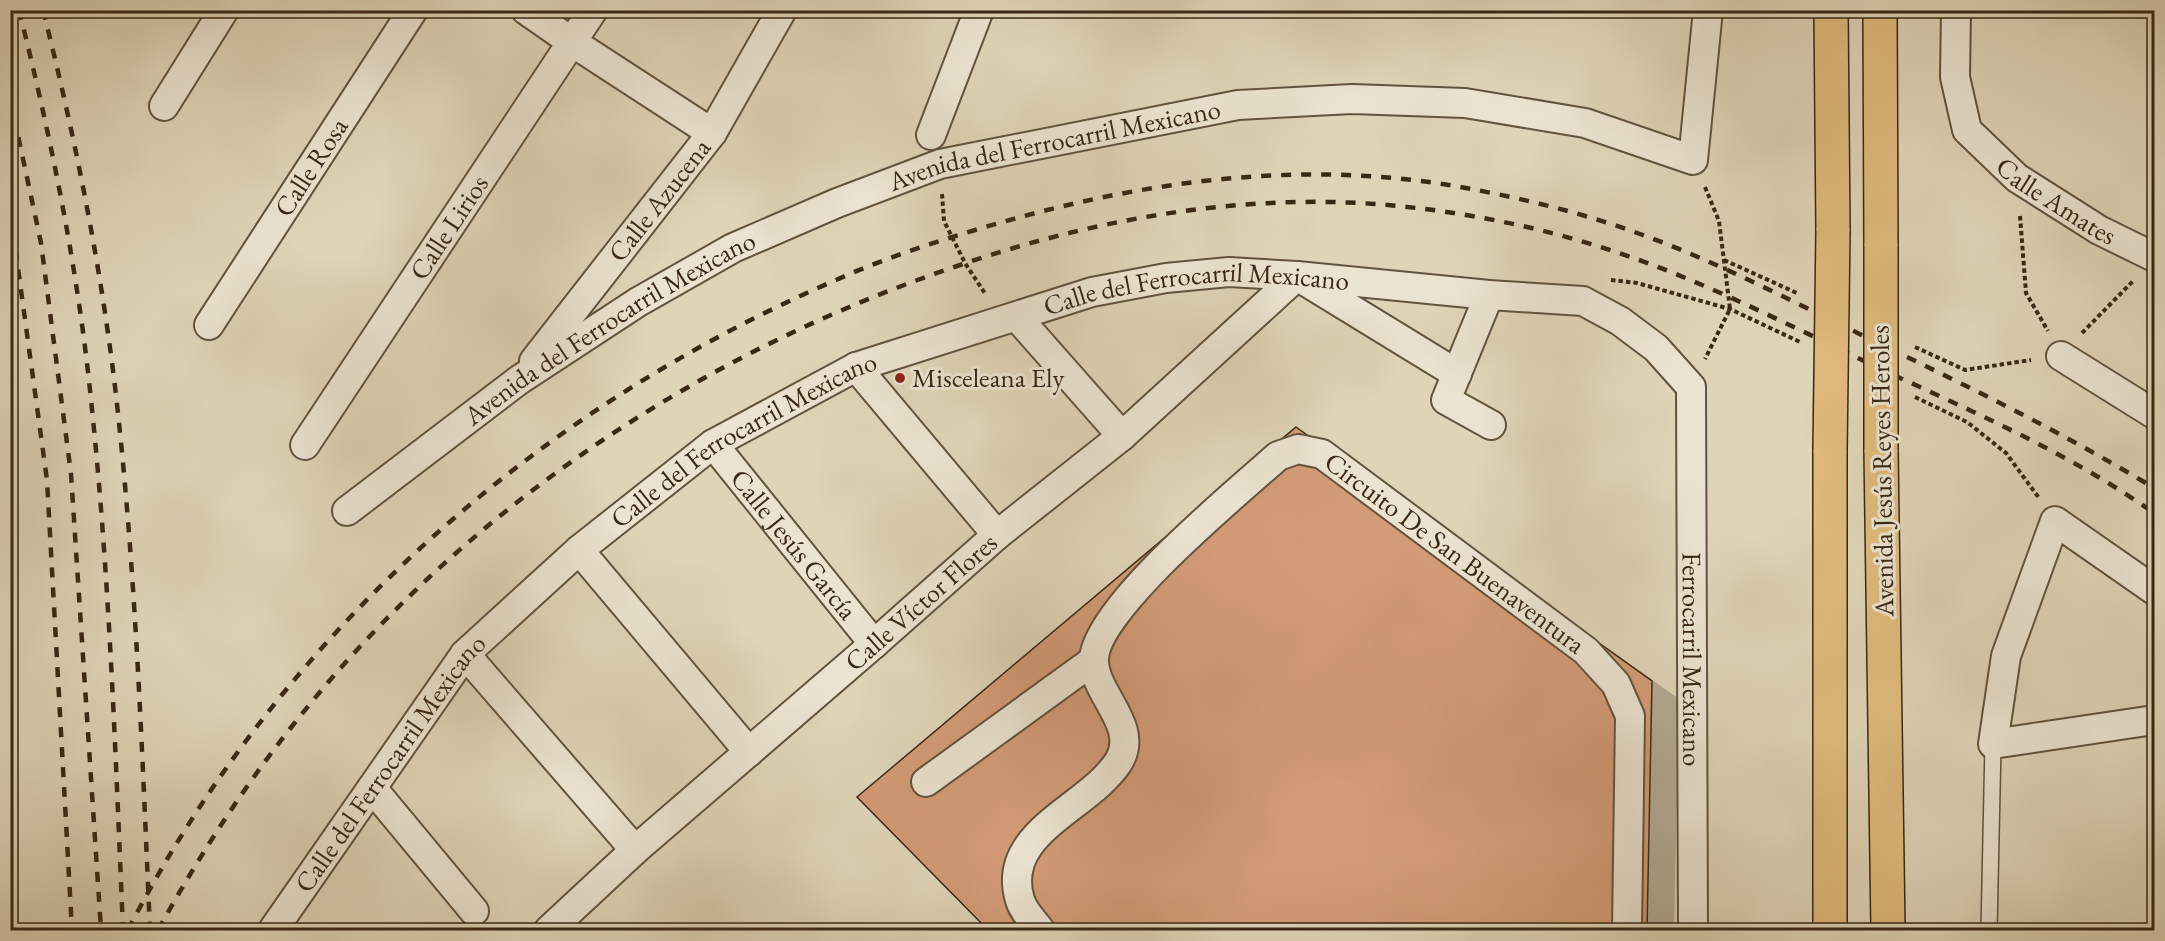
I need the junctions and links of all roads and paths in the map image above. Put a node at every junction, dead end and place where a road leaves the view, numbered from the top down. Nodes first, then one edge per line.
1 (224, 10) edge
2 (413, 10) edge
3 (526, 10) edge
4 (593, 10) edge
5 (782, 10) edge
6 (979, 10) edge
7 (1708, 10) edge
8 (1831, 10) edge
9 (1880, 10) edge
10 (1956, 10) edge
11 (572, 42) junction
12 (164, 106) dead end
13 (712, 133) junction
14 (931, 135) dead end
15 (1693, 160) junction
16 (940, 164) junction
17 (2017, 178) junction
18 (2147, 266) edge
19 (1297, 276) junction
20 (1603, 279) dead end
21 (1489, 295) junction
22 (1730, 309) junction
23 (1017, 317) junction
24 (209, 325) dead end
25 (1805, 345) dead end
26 (2061, 356) junction
27 (856, 367) junction
28 (1457, 374) junction
29 (519, 380) junction
30 (1691, 387) junction
31 (1913, 397) dead end
32 (2154, 414) edge
33 (1491, 425) dead end
34 (1122, 436) junction
35 (713, 444) junction
36 (305, 445) dead end
37 (347, 511) dead end
38 (2055, 521) junction
39 (997, 535) junction
40 (579, 550) junction
41 (2154, 590) edge
42 (874, 644) junction
43 (465, 654) junction
44 (1094, 660) junction
45 (2154, 720) edge
46 (1993, 744) junction
47 (749, 752) junction
48 (926, 782) dead end
49 (372, 788) junction
50 (635, 850) junction
51 (474, 911) dead end
52 (275, 930) edge
53 (549, 930) edge
54 (1040, 930) edge
55 (1627, 930) edge
56 (1693, 930) edge
57 (1830, 930) edge
58 (1888, 930) edge
59 (1989, 930) edge

1 - 12 street
2 - 24 street, Calle Rosa
3 - 11 street
4 - 11 street, Calle Lirios
5 - 13 street, Calle Azucena
6 - 14 street
7 - 15 street
8 - 57 highway, Avenida Jesús Reyes Heroles, bridge
9 - 58 highway, Avenida Jesús Reyes Heroles, bridge
10 - 17 street, Calle Amates
11 - 13 street
11 - 36 street, Calle Lirios
13 - 29 street, Calle Azucena
15 - 16 street, Avenida del Ferrocarril Mexicano
15 - 22 path
16 - 23 path
16 - 29 street, Avenida del Ferrocarril Mexicano
17 - 18 street, Calle Amates
17 - 26 path
18 - 26 path
19 - 21 street, Calle del Ferrocarril Mexicano
19 - 23 street, Calle del Ferrocarril Mexicano
19 - 28 street
19 - 34 street, Calle Víctor Flores
20 - 22 path
21 - 28 street
21 - 30 street, Calle del Ferrocarril Mexicano
22 - 25 path
22 - 30 path
23 - 27 street, Calle del Ferrocarril Mexicano
23 - 34 street
26 - 32 street
27 - 35 street, Calle del Ferrocarril Mexicano
27 - 39 street
28 - 33 street
29 - 37 street, Avenida del Ferrocarril Mexicano
30 - 56 street, Ferrocarril Mexicano
31 - 38 path
34 - 39 street, Calle Víctor Flores
35 - 40 street, Calle del Ferrocarril Mexicano
35 - 42 street, Calle Jesús García
38 - 41 street
38 - 46 street
39 - 42 street, Calle Víctor Flores
40 - 43 street, Calle del Ferrocarril Mexicano
40 - 47 street
42 - 47 street, Calle Víctor Flores
43 - 49 street, Calle del Ferrocarril Mexicano
43 - 50 street
44 - 48 street
44 - 54 street
44 - 55 street, Circuito De San Buenaventura
45 - 46 street
46 - 59 lane
47 - 50 street, Calle Víctor Flores
49 - 51 street
49 - 52 street, Calle del Ferrocarril Mexicano
50 - 53 street, Calle Víctor Flores

